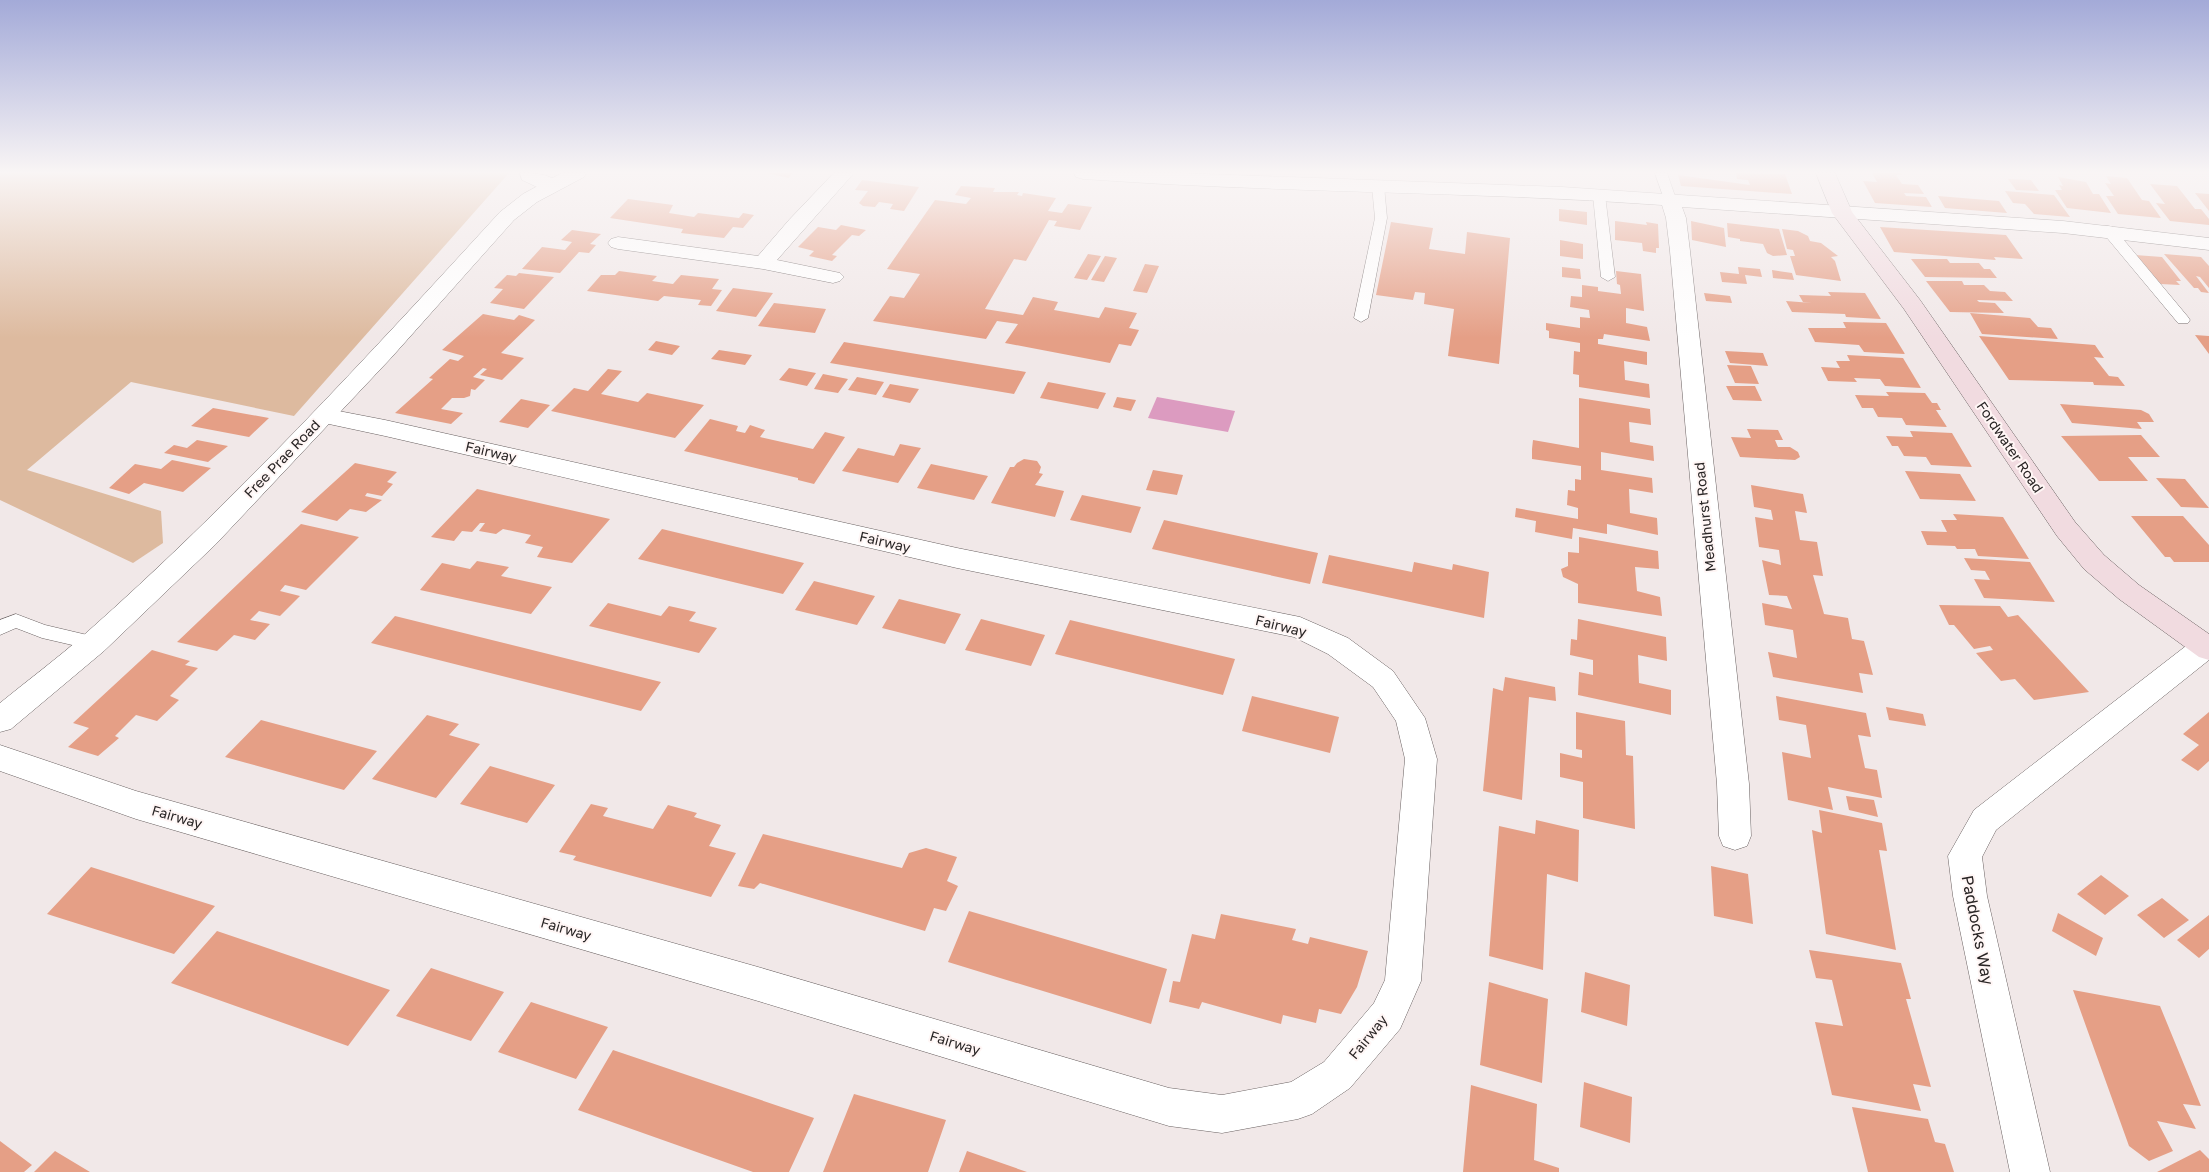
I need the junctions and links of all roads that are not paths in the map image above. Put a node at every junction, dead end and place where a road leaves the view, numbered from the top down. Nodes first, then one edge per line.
1 (496, 228) edge
2 (793, 228) edge
3 (1379, 228) edge
4 (1603, 228) edge
5 (1677, 228) edge
6 (1853, 228) edge
7 (2072, 228) edge
8 (2108, 230) junction
9 (618, 243) dead end
10 (2209, 244) edge
11 (763, 263) junction
12 (833, 277) dead end
13 (1608, 277) dead end
14 (1361, 318) dead end
15 (2183, 320) dead end
16 (323, 416) junction
17 (8, 625) edge
18 (94, 643) junction
19 (2207, 648) edge
20 (0, 720) edge
21 (0, 758) edge
22 (1735, 836) dead end
23 (2030, 1172) edge

1 - 16 street, Free Prae Road
2 - 11 street
3 - 14 lane
4 - 13 lane
5 - 22 street, Meadhurst Road
6 - 19 main road, Fordwater Road
7 - 8 street
8 - 10 street
8 - 15 lane
9 - 11 street
11 - 12 street
16 - 18 street, Free Prae Road
16 - 21 street, Fairway
17 - 18 lane
18 - 20 street, Free Prae Road
19 - 23 street, Paddocks Way

